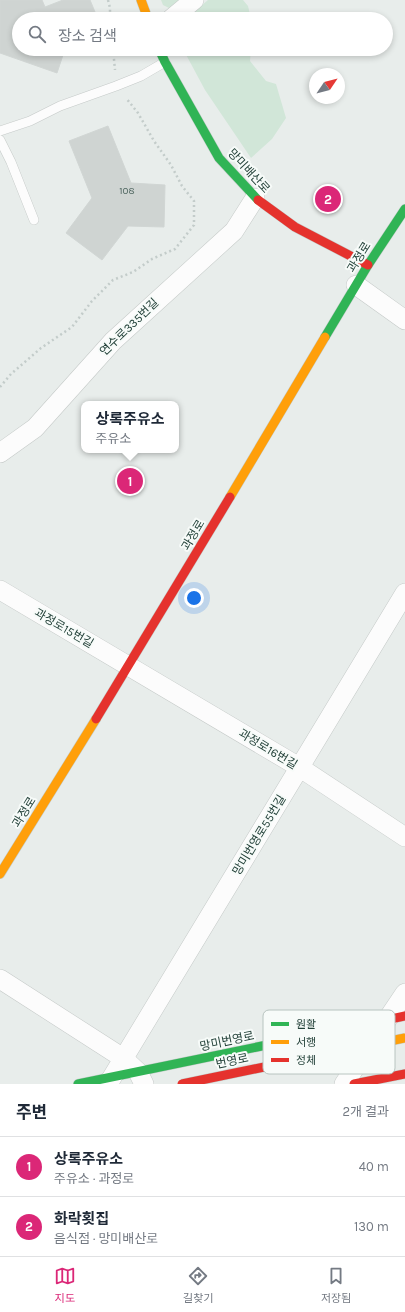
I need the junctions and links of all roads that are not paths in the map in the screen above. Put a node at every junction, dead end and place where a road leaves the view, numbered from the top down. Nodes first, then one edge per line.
1 (141, 0) edge
2 (194, 0) edge
3 (145, 12) edge
4 (179, 12) edge
5 (162, 56) edge
6 (165, 62) junction
7 (0, 131) edge
8 (0, 140) edge
9 (255, 198) junction
10 (405, 209) edge
11 (34, 220) dead end
12 (368, 265) junction
13 (356, 285) junction
14 (405, 320) edge
15 (0, 453) edge
16 (0, 590) edge
17 (405, 593) edge
18 (129, 665) junction
19 (299, 767) junction
20 (405, 836) edge
21 (0, 874) edge
22 (0, 979) edge
23 (405, 993) edge
24 (396, 1018) edge
25 (405, 1038) edge
26 (395, 1040) edge
27 (263, 1049) edge
28 (123, 1058) junction
29 (263, 1067) edge
30 (352, 1074) edge
31 (405, 1074) edge
32 (141, 1078) edge
33 (111, 1080) edge
34 (78, 1084) edge
35 (182, 1084) edge
36 (344, 1084) edge
37 (354, 1084) edge

1 - 3 main road
2 - 4 street
5 - 6 main road, 망미배산로
6 - 7 lane
6 - 9 main road, 망미배산로
8 - 11 lane
9 - 12 main road, 망미배산로
9 - 15 street, 연수로335번길
10 - 12 main road, 과정로
12 - 13 main road, 과정로
13 - 14 street
13 - 18 main road, 과정로
16 - 18 street, 과정로15번길
17 - 19 street, 망미번영로55번길
18 - 19 street, 과정로16번길
18 - 21 main road, 과정로
19 - 20 street, 과정로16번길
19 - 28 street, 망미번영로55번길
22 - 28 street
23 - 24 street
25 - 26 main road, 번영로, bridge
27 - 32 main road, 망미번영로
28 - 32 street
28 - 33 street, 망미번영로55번길
29 - 35 main road, 번영로, bridge
30 - 36 street
31 - 37 main road
32 - 33 main road, 망미번영로
33 - 34 main road, 망미번영로

